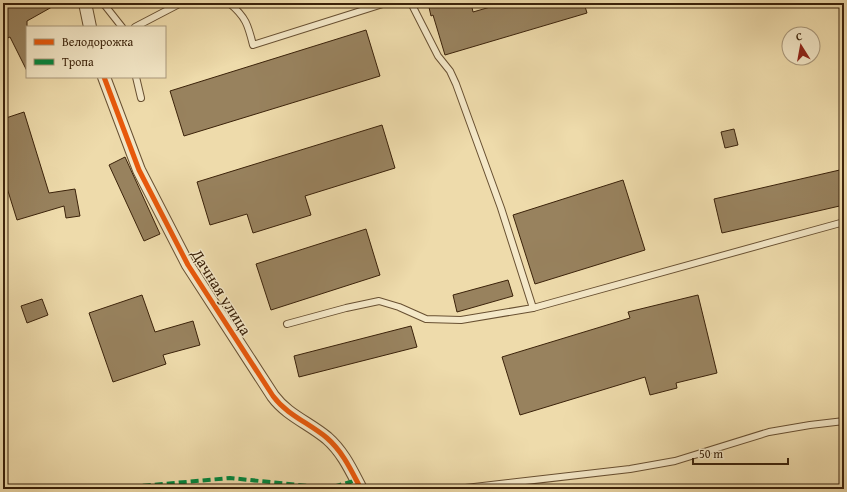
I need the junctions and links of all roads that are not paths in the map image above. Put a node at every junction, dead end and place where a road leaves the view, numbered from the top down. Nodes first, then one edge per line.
1 (86, 3) edge
2 (103, 3) edge
3 (181, 3) edge
4 (229, 3) edge
5 (386, 3) edge
6 (411, 3) edge
7 (90, 26) edge
8 (121, 26) edge
9 (137, 26) edge
10 (104, 78) edge
11 (136, 78) edge
12 (141, 98) dead end
13 (844, 222) edge
14 (533, 308) junction
15 (287, 324) dead end
16 (844, 422) edge
17 (361, 489) edge
18 (457, 489) edge

1 - 7 street
2 - 8 lane
3 - 9 lane
4 - 5 lane
6 - 14 lane
10 - 17 street, Дачная улица
11 - 12 lane
13 - 14 lane
14 - 15 lane
16 - 18 lane

